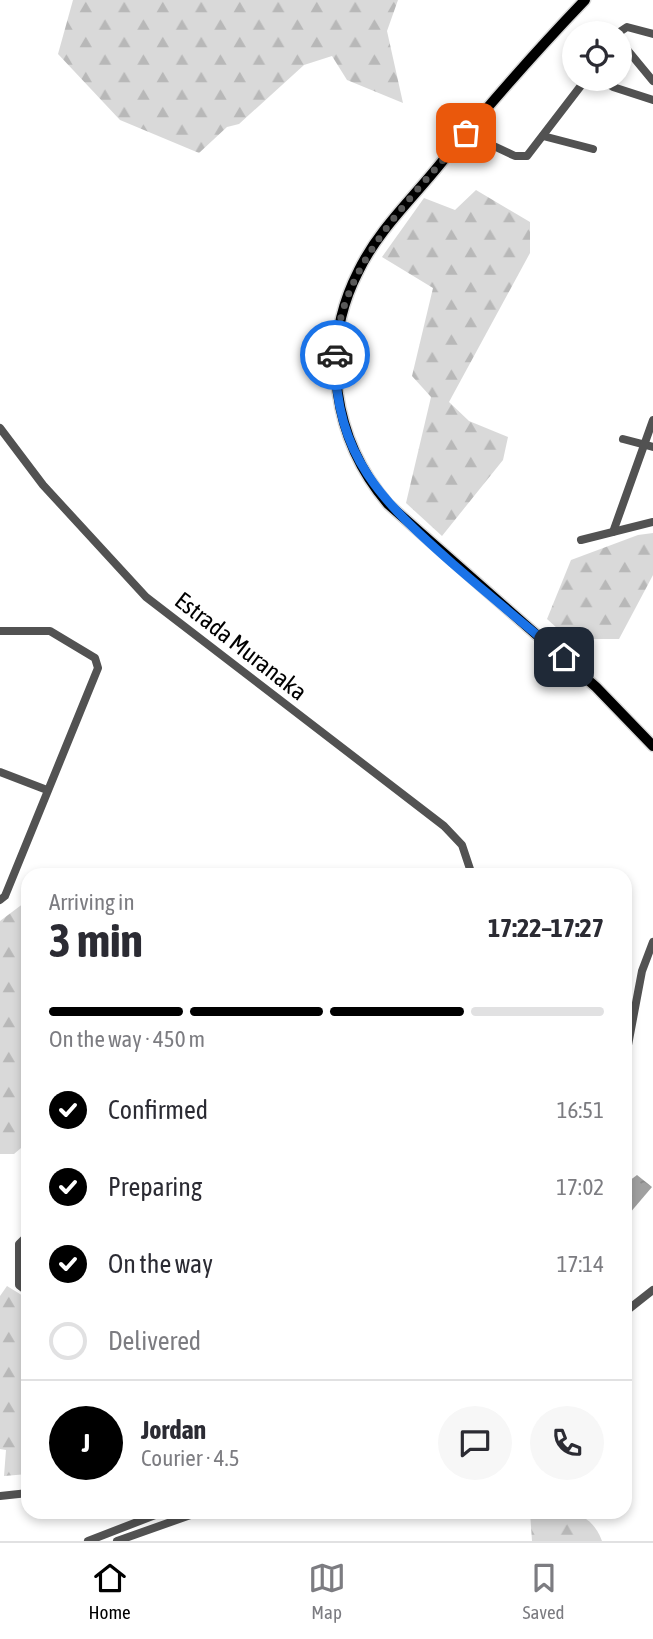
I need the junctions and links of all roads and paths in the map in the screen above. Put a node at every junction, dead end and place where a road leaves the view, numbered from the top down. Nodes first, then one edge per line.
1 (585, 0) edge
2 (632, 28) edge
3 (653, 34) edge
4 (632, 56) edge
5 (653, 81) edge
6 (577, 91) edge
7 (625, 91) edge
8 (653, 100) edge
9 (466, 133) junction
10 (543, 136) junction
11 (593, 149) dead end
12 (653, 419) edge
13 (0, 428) edge
14 (623, 439) dead end
15 (649, 446) edge
16 (653, 522) edge
17 (613, 532) junction
18 (581, 540) dead end
19 (0, 631) edge
20 (653, 746) edge
21 (0, 772) edge
22 (47, 790) junction
23 (470, 868) edge
24 (3, 898) edge
25 (653, 942) edge
26 (632, 1020) edge
27 (21, 1242) edge
28 (21, 1287) edge
29 (653, 1290) edge
30 (632, 1306) edge
31 (21, 1494) edge
32 (0, 1496) edge
33 (136, 1519) edge
34 (142, 1519) edge
35 (179, 1519) edge
36 (135, 1522) junction
37 (88, 1541) edge
38 (117, 1541) edge

1 - 9 main road
2 - 3 street
4 - 5 street
6 - 10 street
7 - 8 street
9 - 10 street
9 - 20 main road
10 - 11 street
12 - 15 street
13 - 23 street, Estrada Muranaka
14 - 15 street
15 - 17 street
16 - 17 street
17 - 18 street
19 - 22 street
21 - 22 street
22 - 24 street
25 - 26 street
27 - 28 street
29 - 30 street
31 - 32 street
33 - 36 street
34 - 36 street
35 - 38 street
36 - 37 street

